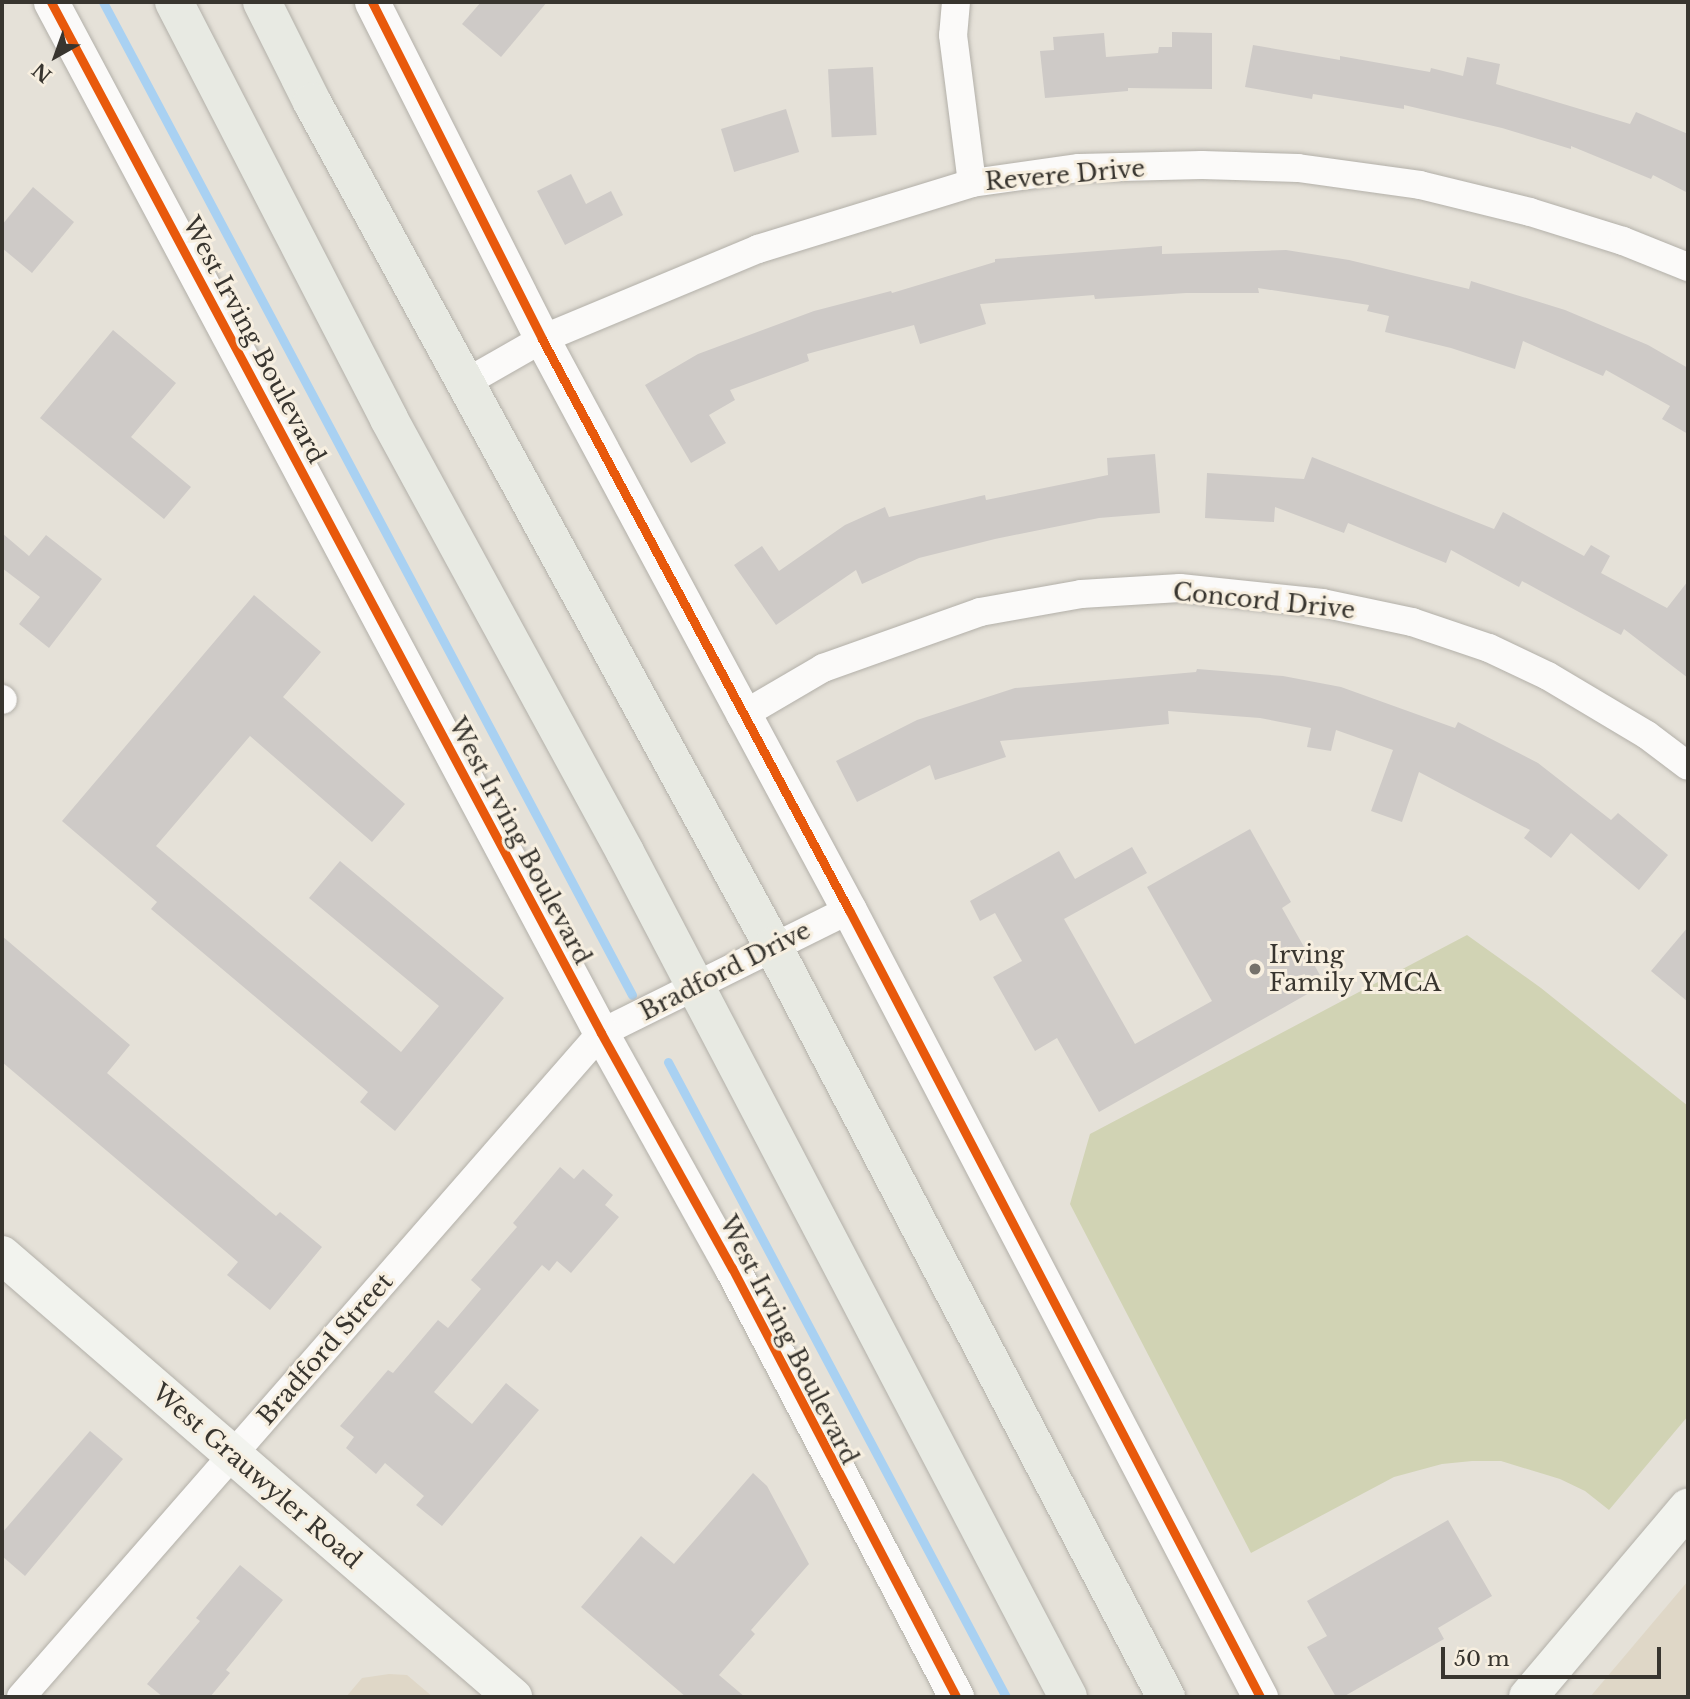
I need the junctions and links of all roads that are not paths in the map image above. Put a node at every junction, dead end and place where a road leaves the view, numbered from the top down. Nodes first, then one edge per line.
1 (51, 2) edge
2 (174, 2) edge
3 (262, 2) edge
4 (372, 2) edge
5 (956, 2) edge
6 (972, 183) junction
7 (1688, 267) edge
8 (542, 339) junction
9 (467, 382) junction
10 (741, 716) junction
11 (1688, 766) edge
12 (849, 910) junction
13 (773, 946) junction
14 (695, 987) junction
15 (601, 1033) junction
16 (2, 1255) edge
17 (233, 1455) junction
18 (1688, 1508) edge
19 (22, 1697) edge
20 (513, 1697) edge
21 (956, 1697) edge
22 (1068, 1697) edge
23 (1166, 1697) edge
24 (1260, 1697) edge
25 (1528, 1697) edge

1 - 15 street, West Irving Boulevard
2 - 14 main road
3 - 9 main road
4 - 8 street
5 - 6 street
6 - 7 street, Revere Drive
6 - 8 street, Revere Drive
8 - 9 street, Revere Drive
8 - 10 street
9 - 13 main road
10 - 11 street, Concord Drive
10 - 12 street
12 - 13 street, Bradford Drive
12 - 24 street
13 - 14 street, Bradford Drive
13 - 23 main road
14 - 15 street, Bradford Drive
14 - 22 main road
15 - 17 street, Bradford Street
15 - 21 street, West Irving Boulevard
16 - 17 main road, West Grauwyler Road
17 - 19 street, Bradford Street
17 - 20 main road, West Grauwyler Road
18 - 25 main road

